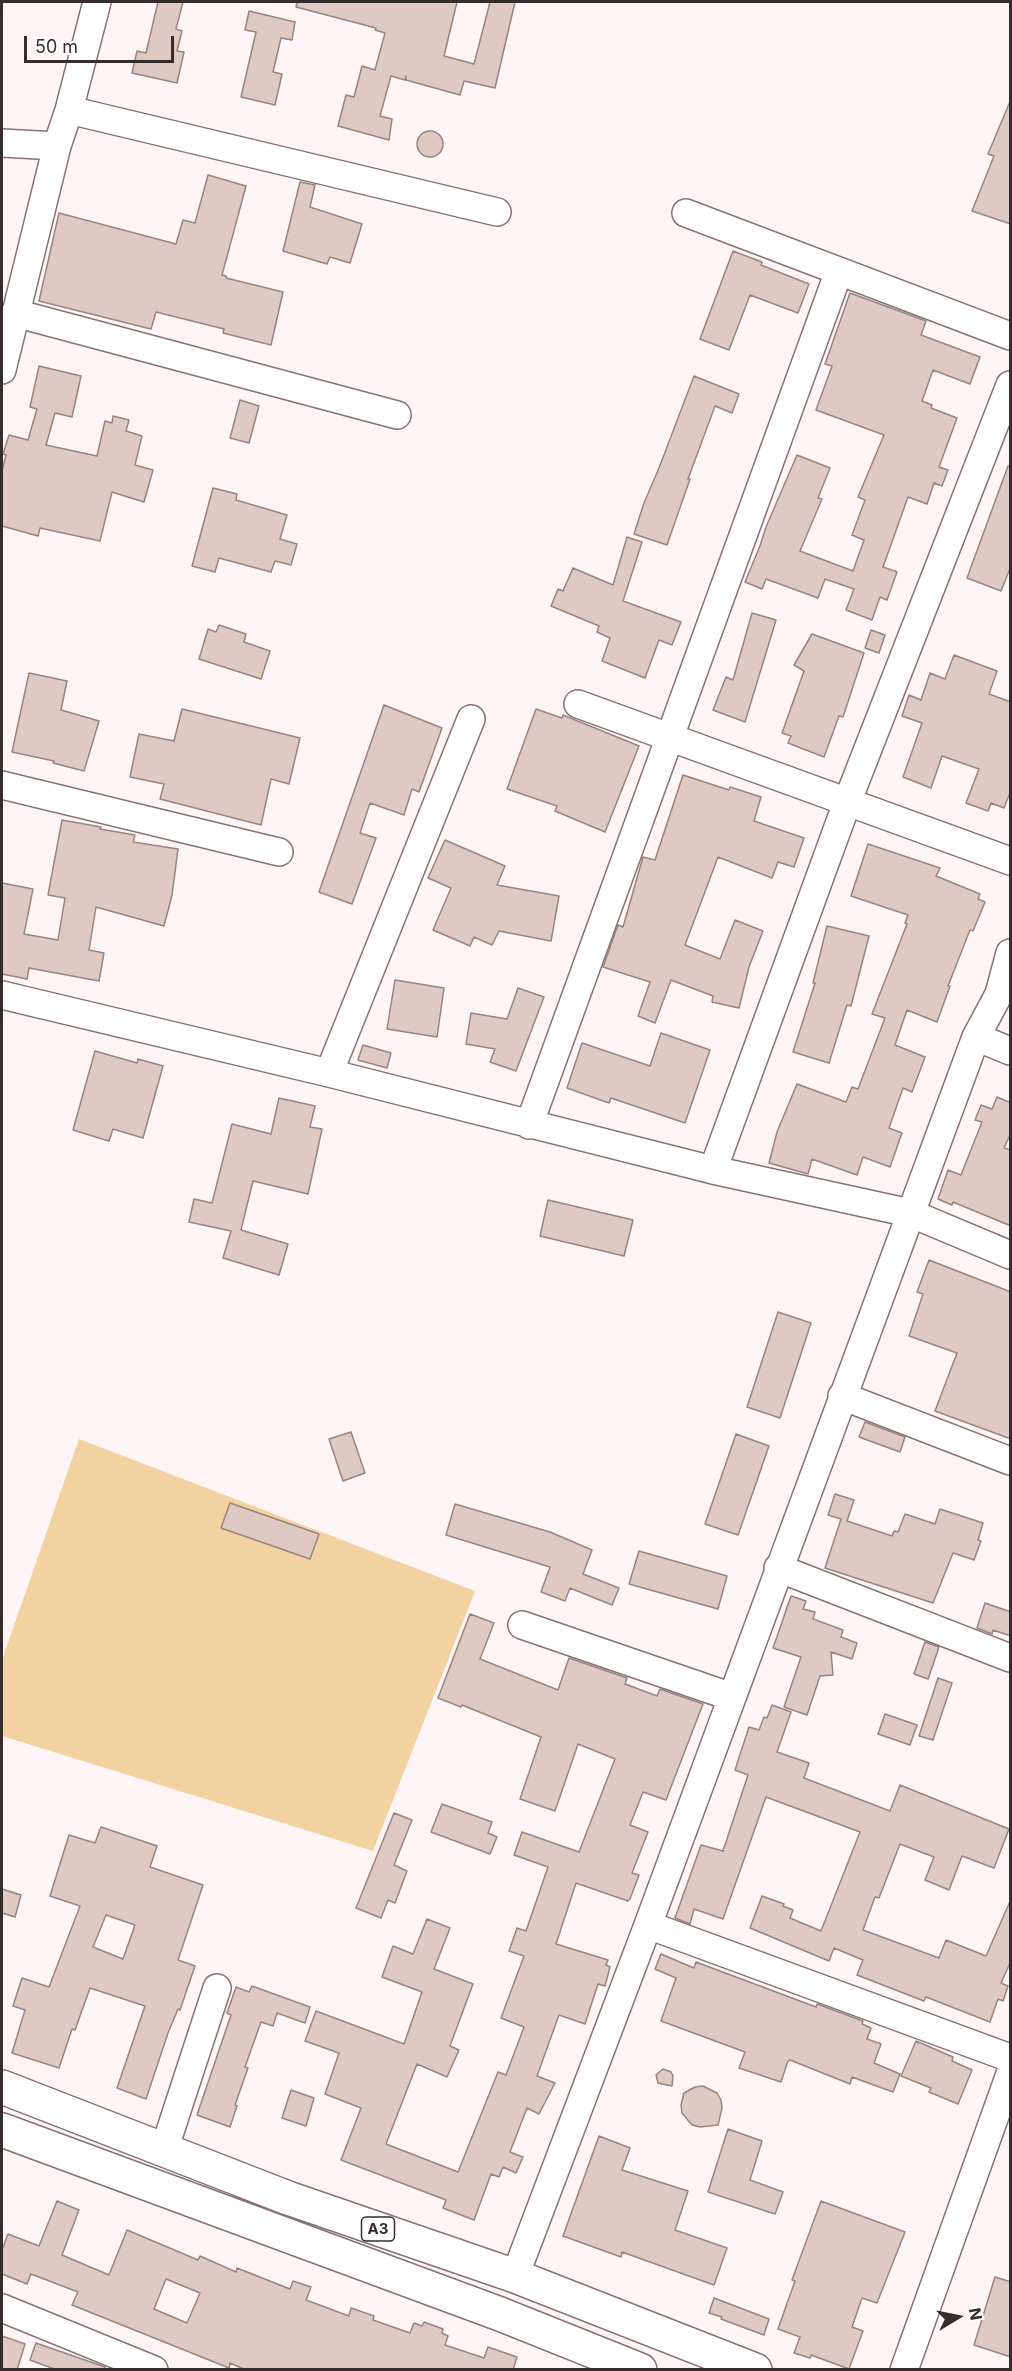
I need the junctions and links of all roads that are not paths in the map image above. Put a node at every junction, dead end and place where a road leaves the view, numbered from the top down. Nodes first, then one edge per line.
1 (97, 2) edge
2 (69, 110) junction
3 (2, 143) edge
4 (57, 146) junction
5 (497, 212) dead end
6 (686, 213) dead end
7 (839, 271) junction
8 (15, 314) junction
9 (1011, 336) edge
10 (2, 370) edge
11 (1011, 385) edge
12 (397, 415) dead end
13 (578, 704) dead end
14 (471, 719) dead end
15 (669, 738) junction
16 (2, 785) edge
17 (848, 800) junction
18 (279, 852) dead end
19 (1011, 861) edge
20 (1011, 953) edge
21 (1005, 987) edge
22 (2, 996) edge
23 (976, 1037) junction
24 (1011, 1051) edge
25 (329, 1073) junction
26 (529, 1125) junction
27 (713, 1170) junction
28 (910, 1213) junction
29 (1011, 1255) edge
30 (842, 1396) junction
31 (1011, 1461) edge
32 (778, 1568) junction
33 (522, 1625) dead end
34 (1011, 1658) edge
35 (732, 1697) junction
36 (648, 1925) junction
37 (217, 1988) dead end
38 (1011, 2058) edge
39 (1011, 2074) edge
40 (2, 2087) edge
41 (95, 2123) junction
42 (2, 2134) edge
43 (164, 2150) junction
44 (82, 2160) junction
45 (515, 2276) junction
46 (2, 2308) edge
47 (631, 2368) edge
48 (154, 2370) edge
49 (755, 2370) edge
50 (904, 2370) edge

1 - 2 street
2 - 4 street
2 - 5 street
3 - 4 street
4 - 8 street
6 - 7 street
7 - 9 street
7 - 15 street
8 - 10 street
8 - 12 street
11 - 17 street
13 - 15 street
14 - 25 street
15 - 17 street
15 - 26 street
16 - 18 street
17 - 19 street
17 - 27 street
20 - 21 street
21 - 23 street
22 - 25 street
23 - 24 street
23 - 28 street
25 - 26 street
26 - 27 street
27 - 28 street
28 - 29 street
28 - 30 street
30 - 31 street
30 - 32 street
32 - 34 street
32 - 35 street
33 - 35 street
35 - 36 street
36 - 38 street
36 - 45 street
37 - 43 street
39 - 50 street
40 - 41 highway, A3
41 - 43 highway, A3
41 - 44 highway
42 - 44 highway, A3
43 - 45 highway, A3
44 - 47 highway, A3
45 - 49 highway, A3
46 - 48 street

